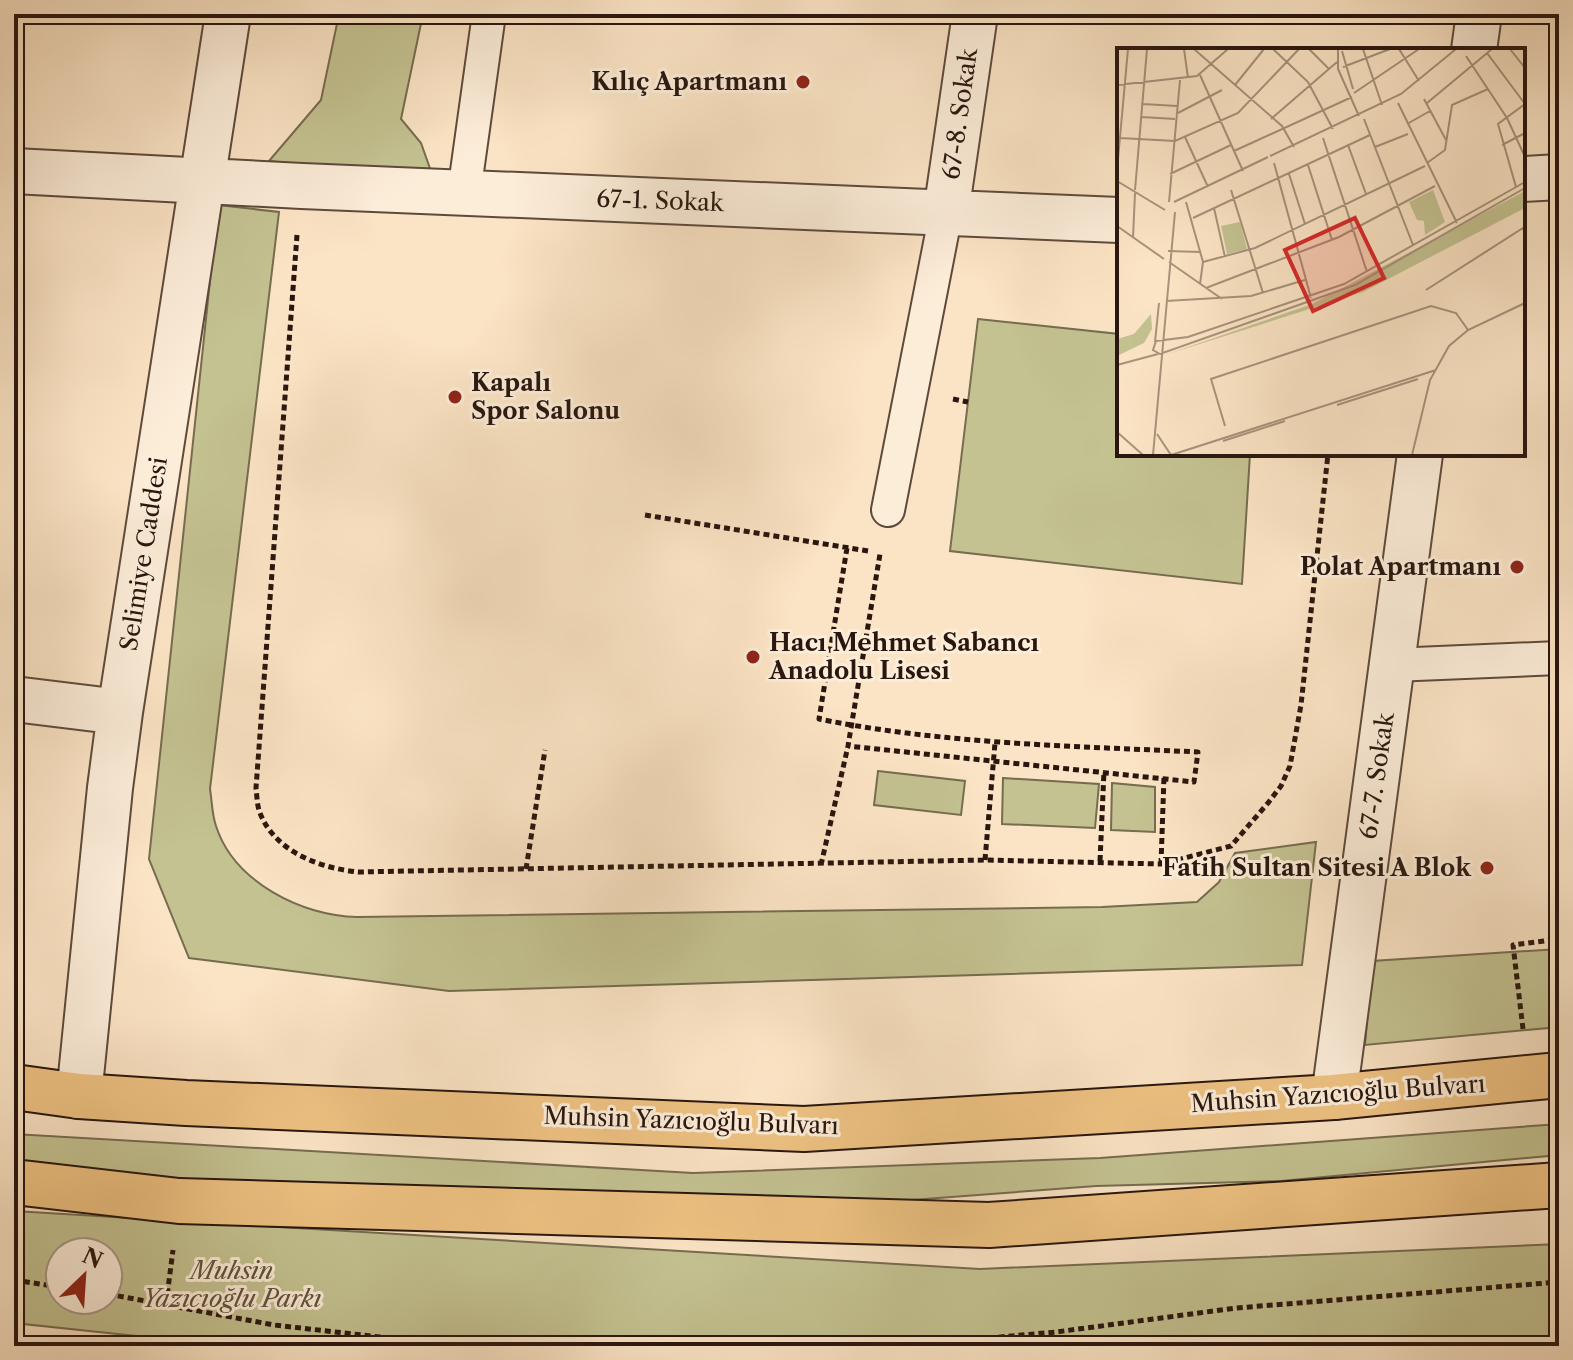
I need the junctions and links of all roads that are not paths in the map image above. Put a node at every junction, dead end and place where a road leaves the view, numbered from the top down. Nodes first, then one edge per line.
1 (228, 14) edge
2 (489, 14) edge
3 (975, 14) edge
4 (1479, 14) edge
5 (1474, 48) edge
6 (14, 171) edge
7 (1559, 177) edge
8 (1525, 179) edge
9 (201, 180) junction
10 (464, 193) junction
11 (946, 213) junction
12 (1117, 220) edge
13 (1420, 456) edge
14 (888, 510) road end
15 (1559, 658) edge
16 (1392, 665) junction
17 (14, 699) edge
18 (120, 712) junction
19 (1544, 1077) edge
20 (14, 1087) edge
21 (79, 1096) junction
22 (1334, 1097) junction
23 (14, 1182) edge
24 (1559, 1185) edge

1 - 9 street, Selimiye Caddesi
2 - 10 lane
3 - 11 street, 67-8. Sokak
4 - 5 street
6 - 9 street, 67-1. Sokak
7 - 8 street
9 - 10 street, 67-1. Sokak
9 - 18 street, Selimiye Caddesi
10 - 11 street, 67-1. Sokak
11 - 12 street, 67-1. Sokak
11 - 14 lane
13 - 16 street, 67-7. Sokak
15 - 16 lane
16 - 22 street, 67-7. Sokak
17 - 18 street
18 - 21 street, Selimiye Caddesi
19 - 22 main road, Muhsin Yazıcıoğlu Bulvarı
20 - 21 main road, Muhsin Yazıcıoğlu Bulvarı
21 - 22 main road, Muhsin Yazıcıoğlu Bulvarı
23 - 24 main road

